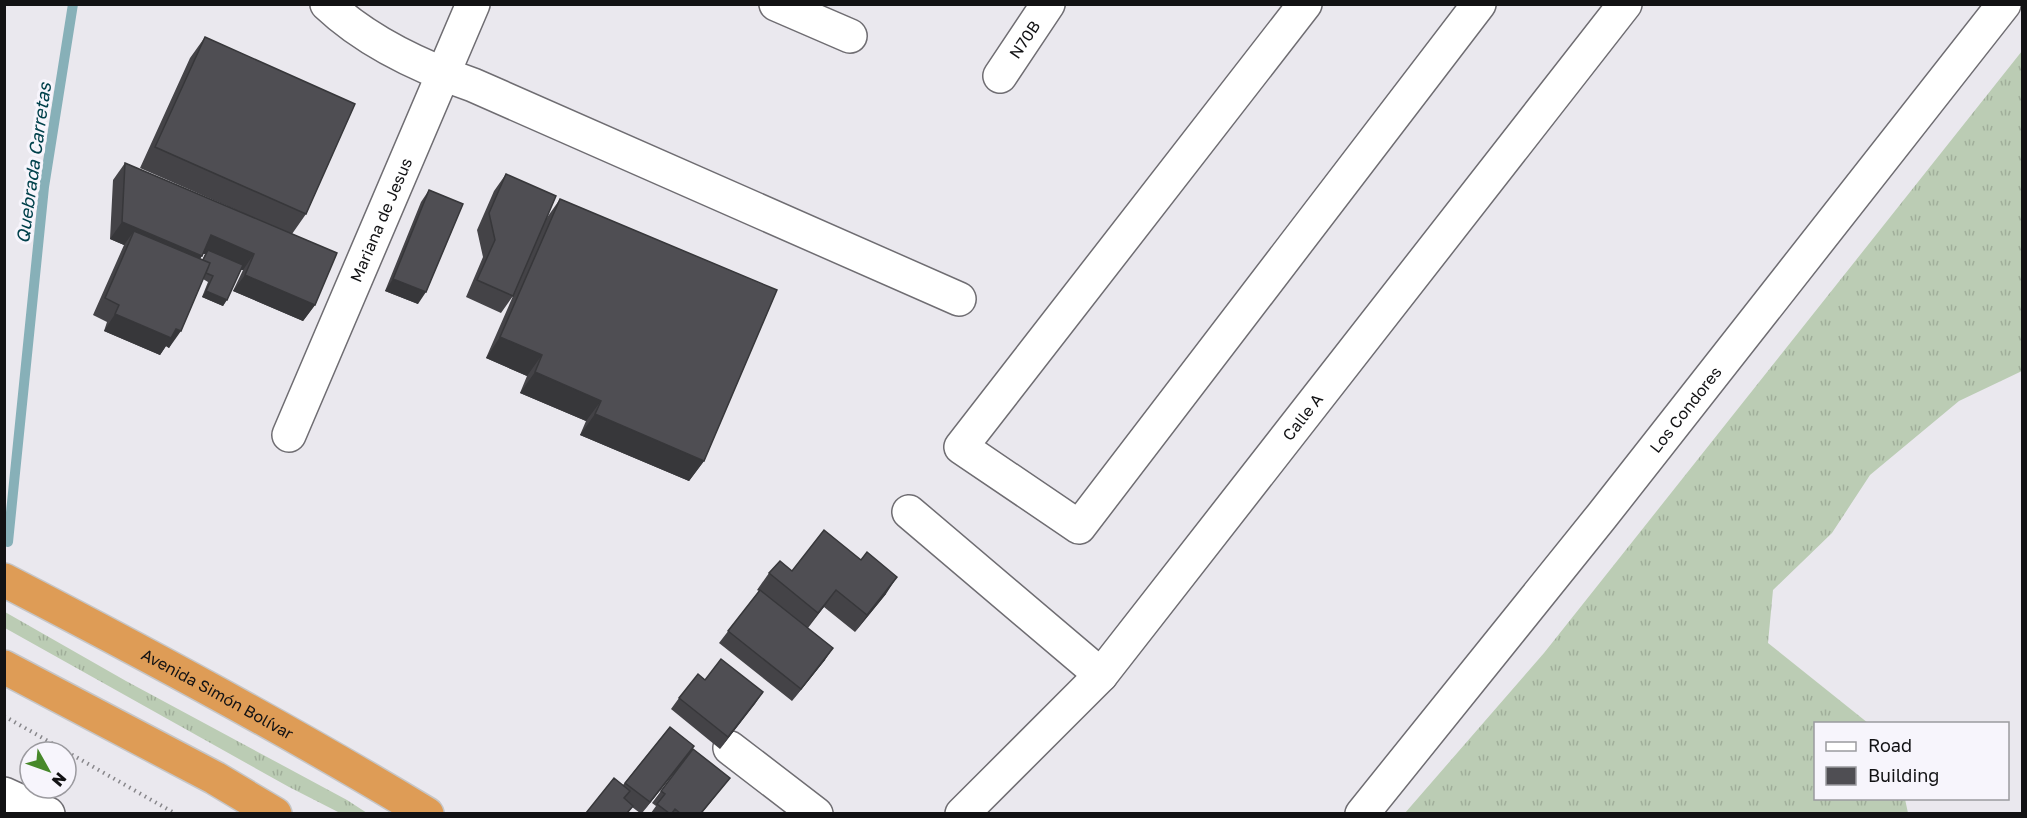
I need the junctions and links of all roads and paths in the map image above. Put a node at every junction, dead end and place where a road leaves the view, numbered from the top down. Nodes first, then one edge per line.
1 (327, 4) edge
2 (473, 4) edge
3 (776, 4) edge
4 (1048, 4) edge
5 (1305, 4) edge
6 (1479, 4) edge
7 (1625, 4) edge
8 (2004, 4) edge
9 (850, 36) dead end
10 (442, 74) junction
11 (1000, 76) dead end
12 (959, 299) dead end
13 (289, 435) dead end
14 (909, 512) dead end
15 (4, 580) edge
16 (10, 670) edge
17 (1101, 675) junction
18 (4, 716) edge
19 (730, 748) edge
20 (4, 794) edge
21 (48, 813) edge
22 (176, 813) edge
23 (275, 813) edge
24 (427, 813) edge
25 (816, 813) edge
26 (962, 813) edge
27 (1362, 813) edge

1 - 10 street
2 - 10 street, Mariana de Jesus
3 - 9 street
4 - 11 street, N70B
5 - 6 street
7 - 17 street, Calle A
8 - 27 street, Los Condores
10 - 12 street
10 - 13 street, Mariana de Jesus
14 - 17 street
15 - 24 highway, Avenida Simón Bolívar
16 - 23 highway
17 - 26 street, Calle A
18 - 22 path
19 - 25 street
20 - 21 street

